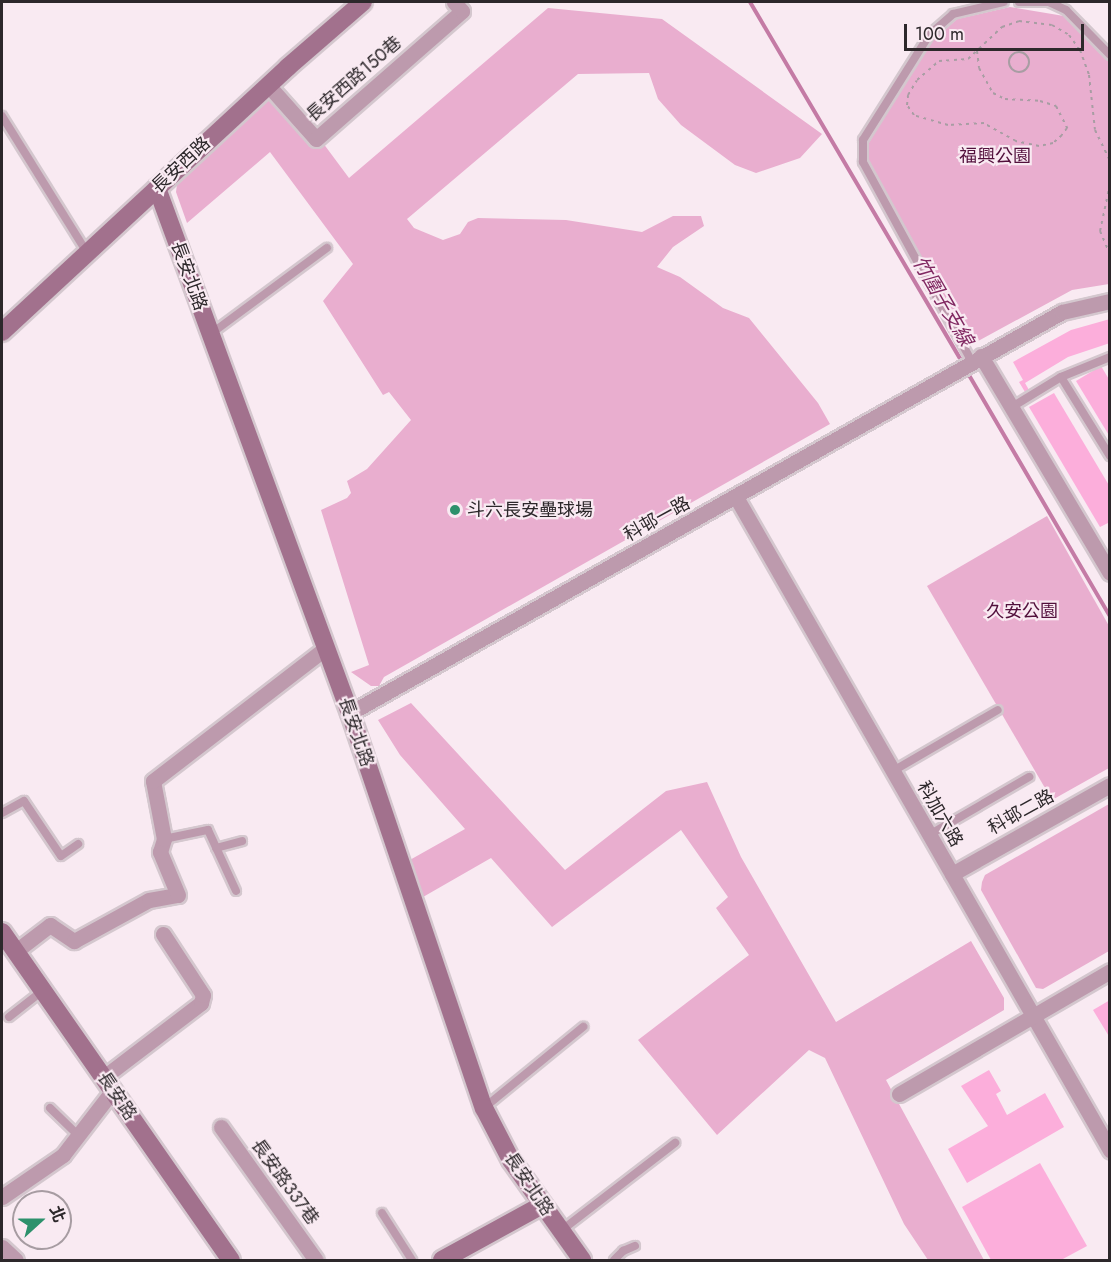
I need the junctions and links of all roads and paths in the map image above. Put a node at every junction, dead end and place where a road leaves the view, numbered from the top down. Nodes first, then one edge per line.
1 (363, 2) edge
2 (454, 2) edge
3 (1004, 2) edge
4 (1019, 2) edge
5 (977, 51) junction
6 (1110, 55) edge
7 (1009, 61) joint
8 (268, 85) junction
9 (2, 116) edge
10 (1110, 161) edge
11 (1110, 184) edge
12 (157, 188) junction
13 (327, 248) dead end
14 (86, 251) junction
15 (1110, 255) edge
16 (1110, 301) edge
17 (2, 332) edge
18 (210, 334) junction
19 (1110, 357) edge
20 (976, 359) junction
21 (1061, 377) junction
22 (1012, 406) junction
23 (1110, 456) edge
24 (736, 497) junction
25 (1110, 573) edge
26 (326, 648) junction
27 (998, 711) dead end
28 (350, 713) junction
29 (893, 771) junction
30 (1029, 777) dead end
31 (1110, 785) edge
32 (2, 813) edge
33 (929, 836) junction
34 (164, 839) junction
35 (242, 841) dead end
36 (78, 844) dead end
37 (216, 848) junction
38 (952, 874) junction
39 (236, 891) dead end
40 (2, 932) edge
41 (163, 934) dead end
42 (15, 951) junction
43 (1110, 971) edge
44 (43, 990) junction
45 (1033, 1016) junction
46 (9, 1017) dead end
47 (583, 1027) dead end
48 (109, 1083) junction
49 (899, 1094) dead end
50 (50, 1108) dead end
51 (484, 1108) junction
52 (220, 1127) dead end
53 (80, 1137) junction
54 (675, 1143) dead end
55 (1110, 1150) edge
56 (2, 1197) edge
57 (542, 1205) junction
58 (382, 1213) dead end
59 (561, 1231) junction
60 (2, 1246) edge
61 (635, 1246) dead end
62 (16, 1260) edge
63 (231, 1260) edge
64 (316, 1260) edge
65 (412, 1260) edge
66 (442, 1260) edge
67 (582, 1260) edge
68 (614, 1260) edge

1 - 8 street, 長安西路
2 - 8 street, 長安西路150巷
3 - 20 lane
4 - 6 lane
5 - 5 path
5 - 10 path
7 - 7 path
8 - 12 street, 長安西路
9 - 14 lane
11 - 15 path
12 - 14 street, 長安西路
12 - 18 street, 長安北路
13 - 18 lane
14 - 17 street, 長安西路
16 - 20 street, 科邨一路
18 - 26 street, 長安北路
19 - 21 lane
20 - 22 street
20 - 24 street, 科邨一路
21 - 22 lane
21 - 23 lane
22 - 25 street
24 - 28 street, 科邨一路
24 - 29 street, 科加六路
26 - 28 street, 長安北路
26 - 34 street
27 - 29 lane
28 - 51 street, 長安北路
29 - 33 street, 科加六路
30 - 33 lane
31 - 38 street, 科邨二路
32 - 36 lane
33 - 38 street, 科加六路
34 - 37 lane
34 - 42 street
35 - 37 lane
37 - 39 lane
38 - 45 street, 科加六路
40 - 42 street, 長安路
41 - 48 street
42 - 44 street, 長安路
43 - 45 street
44 - 46 lane
44 - 48 street, 長安路
45 - 49 street
45 - 55 street, 科加六路
47 - 51 lane
48 - 53 street
48 - 63 street, 長安路
50 - 53 lane
51 - 57 street, 長安北路
52 - 64 street, 長安路337巷
53 - 56 street
54 - 59 lane
57 - 59 street, 長安北路
57 - 66 street
58 - 65 lane
59 - 67 street, 長安北路
60 - 62 street
61 - 68 lane

